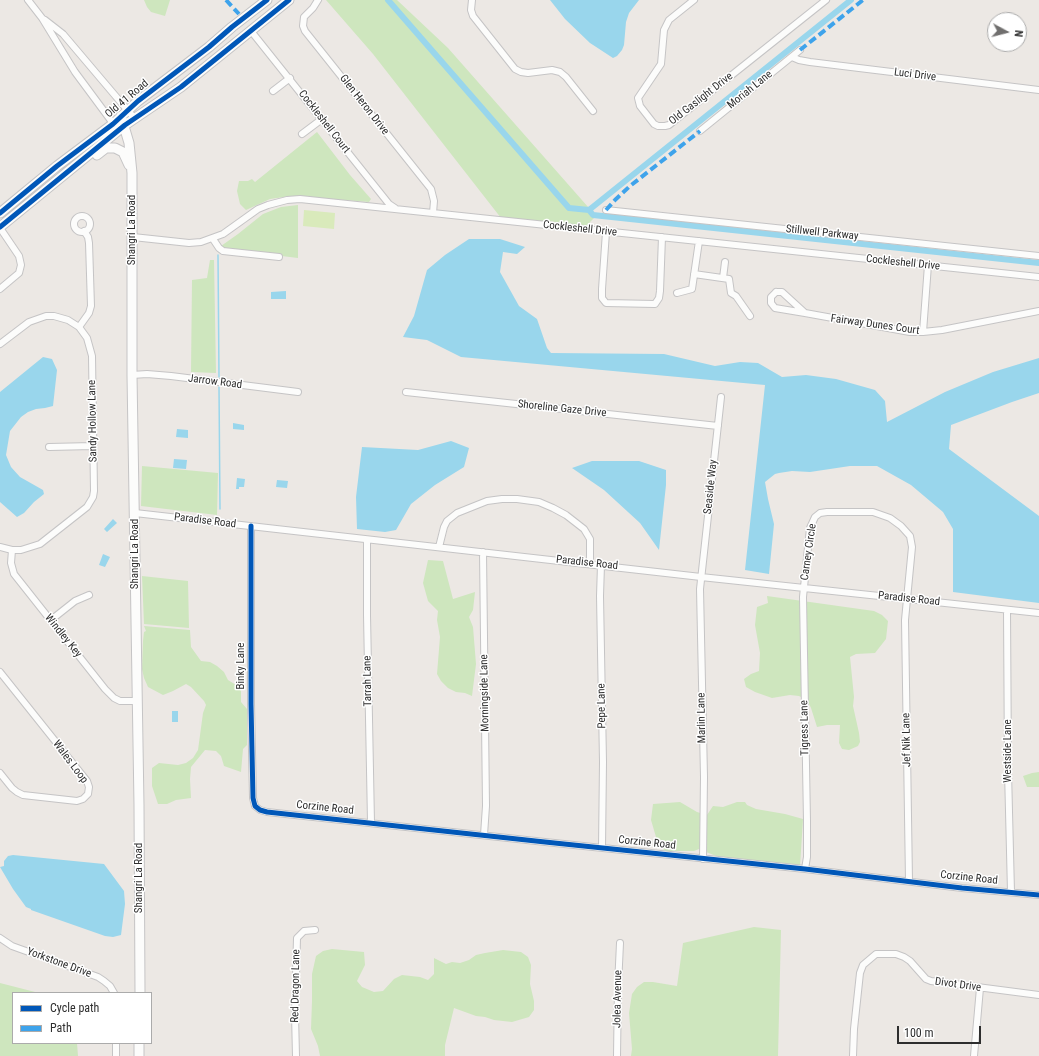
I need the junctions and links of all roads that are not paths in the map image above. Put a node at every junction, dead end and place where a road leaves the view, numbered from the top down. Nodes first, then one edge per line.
1 (28, 0) edge
2 (267, 0) edge
3 (290, 0) edge
4 (318, 0) edge
5 (472, 0) edge
6 (694, 0) edge
7 (826, 0) edge
8 (42, 18) junction
9 (239, 22) junction
10 (249, 32) junction
11 (800, 50) dead end
12 (792, 57) junction
13 (290, 78) junction
14 (1039, 90) edge
15 (273, 91) dead end
16 (128, 110) junction
17 (593, 111) dead end
18 (121, 116) joint
19 (136, 118) junction
20 (322, 119) junction
21 (119, 127) junction
22 (700, 131) dead end
23 (302, 134) dead end
24 (132, 173) junction
25 (37, 198) junction
26 (399, 209) junction
27 (606, 210) dead end
28 (0, 213) edge
29 (433, 213) junction
30 (0, 227) edge
31 (84, 231) dead end
32 (606, 232) junction
33 (133, 237) junction
34 (662, 237) junction
35 (213, 238) junction
36 (699, 241) junction
37 (1039, 256) edge
38 (279, 257) dead end
39 (725, 262) dead end
40 (928, 266) junction
41 (694, 274) junction
42 (1039, 277) edge
43 (722, 278) junction
44 (0, 289) edge
45 (677, 293) dead end
46 (1039, 311) edge
47 (805, 313) junction
48 (750, 316) dead end
49 (79, 327) junction
50 (923, 332) junction
51 (0, 344) edge
52 (132, 375) junction
53 (298, 392) dead end
54 (406, 392) dead end
55 (721, 397) dead end
56 (718, 426) junction
57 (49, 446) dead end
58 (93, 446) junction
59 (135, 513) junction
60 (251, 526) junction
61 (367, 540) junction
62 (0, 547) edge
63 (439, 547) junction
64 (12, 550) junction
65 (483, 552) junction
66 (590, 564) junction
67 (601, 565) junction
68 (701, 577) junction
69 (804, 587) junction
70 (89, 596) dead end
71 (907, 599) junction
72 (1007, 610) junction
73 (1039, 613) edge
74 (51, 620) junction
75 (0, 672) edge
76 (136, 701) junction
77 (0, 773) edge
78 (255, 806) joint
79 (371, 822) junction
80 (484, 835) junction
81 (602, 848) junction
82 (703, 859) junction
83 (805, 869) junction
84 (909, 881) junction
85 (1011, 892) junction
86 (1039, 894) edge
87 (315, 930) dead end
88 (0, 938) edge
89 (620, 942) dead end
90 (980, 988) junction
91 (113, 992) edge
92 (140, 992) edge
93 (1039, 995) edge
94 (116, 1044) edge
95 (139, 1044) edge
96 (116, 1056) edge
97 (139, 1056) edge
98 (296, 1056) edge
99 (617, 1056) edge
100 (853, 1056) edge
101 (974, 1056) edge

1 - 8 street
2 - 9 street, Old 41 Road
3 - 10 street, Old 41 Road
4 - 29 street, Glen Heron Drive
5 - 17 street
6 - 7 street, Old Gaslight Drive
8 - 16 street
8 - 21 street
9 - 10 street
9 - 16 street, Old 41 Road
10 - 13 street, Cockleshell Court
10 - 19 street, Old 41 Road
11 - 12 street, Moriah Lane
12 - 14 street, Luci Drive
12 - 22 street, Moriah Lane
13 - 15 street
13 - 20 street, Cockleshell Court
16 - 18 street, Old 41 Road
16 - 19 street
18 - 21 street, Shangri La Road
19 - 21 street, Old 41 Road
20 - 23 street
20 - 26 street, Cockleshell Court
21 - 24 street, Shangri La Road
21 - 25 street, Old 41 Road
21 - 28 street, Old 41 Road
24 - 25 street
24 - 33 street, Shangri La Road
25 - 30 street, Old 41 Road
26 - 29 street, Cockleshell Drive
26 - 35 street, Cockleshell Drive
27 - 37 street, Stillwell Parkway
29 - 32 street, Cockleshell Drive
30 - 44 street
31 - 49 street
32 - 34 street, Cockleshell Drive
32 - 34 street
33 - 35 street, Cockleshell Drive
33 - 52 street, Shangri La Road
34 - 36 street, Cockleshell Drive
35 - 38 street
36 - 40 street, Cockleshell Drive
36 - 41 street
39 - 43 street
40 - 42 street, Cockleshell Drive
40 - 50 street
41 - 43 street
41 - 45 street
43 - 48 street
46 - 50 street, Fairway Dunes Court
47 - 47 street, Fairway Dunes Court
47 - 50 street, Fairway Dunes Court
49 - 51 street
49 - 58 street, Sandy Hollow Lane
52 - 53 street, Jarrow Road
52 - 59 street, Shangri La Road
54 - 56 street, Shoreline Gaze Drive
55 - 56 street, Seaside Way
56 - 68 street, Seaside Way
57 - 58 street
58 - 64 street, Sandy Hollow Lane
59 - 60 street, Paradise Road
59 - 76 street, Shangri La Road
60 - 61 street, Paradise Road
60 - 78 street, Binky Lane
61 - 63 street, Paradise Road
61 - 79 street, Tarrah Lane
62 - 64 street, Sandy Hollow Lane
63 - 65 street, Paradise Road
63 - 66 street
64 - 74 street, Windley Key
65 - 66 street, Paradise Road
65 - 80 street, Morningside Lane
66 - 67 street, Paradise Road
67 - 68 street, Paradise Road
67 - 81 street, Pepe Lane
68 - 69 street, Paradise Road
68 - 82 street, Marlin Lane
69 - 71 street, Paradise Road
69 - 71 street, Carney Circle
69 - 83 street, Tigress Lane
70 - 74 street
71 - 72 street, Paradise Road
71 - 84 street, Jef Nik Lane
72 - 73 street, Paradise Road
72 - 85 street, Westside Lane
74 - 76 street, Windley Key
75 - 77 street, Wales Loop
76 - 92 street, Shangri La Road
78 - 79 street, Corzine Road
79 - 80 street, Corzine Road
80 - 81 street, Corzine Road
81 - 82 street, Corzine Road
82 - 83 street, Corzine Road
83 - 84 street, Corzine Road
84 - 85 street, Corzine Road
85 - 86 street, Corzine Road
87 - 98 street, Red Dragon Lane
88 - 91 street, Yorkstone Drive
89 - 99 street, Jolea Avenue
90 - 93 street, Divot Drive
90 - 100 street, Divot Drive
90 - 101 street
94 - 96 street
95 - 97 street

